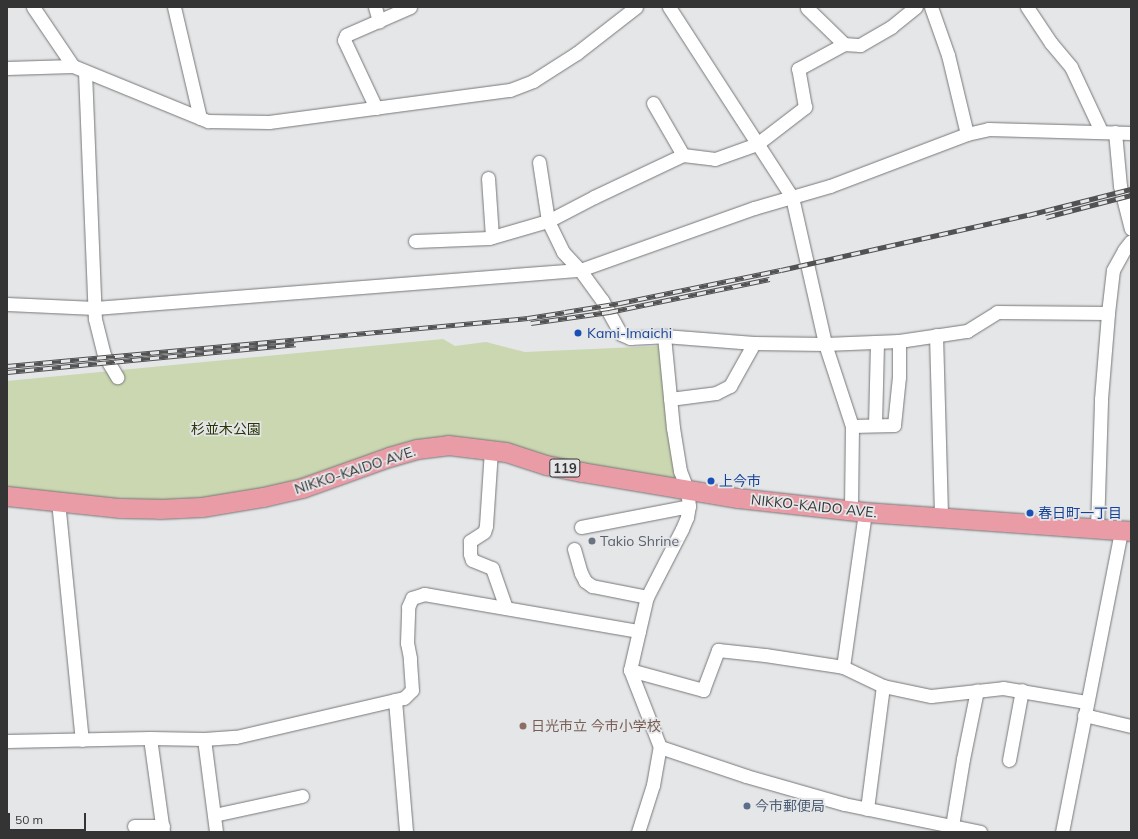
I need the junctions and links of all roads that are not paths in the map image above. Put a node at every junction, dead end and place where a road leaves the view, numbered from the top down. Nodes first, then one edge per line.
1 (33, 7) edge
2 (174, 7) edge
3 (375, 7) edge
4 (410, 7) edge
5 (636, 7) edge
6 (669, 7) edge
7 (808, 7) edge
8 (916, 7) edge
9 (931, 7) edge
10 (1028, 7) edge
11 (379, 21) junction
12 (844, 44) junction
13 (73, 66) junction
14 (7, 68) edge
15 (85, 72) junction
16 (652, 103) dead end
17 (376, 108) junction
18 (200, 118) junction
19 (1101, 131) junction
20 (1115, 132) junction
21 (1131, 133) edge
22 (967, 134) junction
23 (757, 144) junction
24 (683, 155) junction
25 (539, 162) dead end
26 (488, 178) dead end
27 (792, 197) junction
28 (548, 222) junction
29 (1131, 229) edge
30 (492, 237) junction
31 (415, 241) dead end
32 (1131, 241) edge
33 (580, 270) junction
34 (7, 304) edge
35 (95, 308) junction
36 (1108, 313) junction
37 (936, 335) junction
38 (664, 336) junction
39 (899, 341) junction
40 (877, 342) junction
41 (754, 343) junction
42 (826, 344) junction
43 (117, 377) dead end
44 (670, 399) junction
45 (852, 426) junction
46 (876, 426) junction
47 (491, 450) junction
48 (7, 496) edge
49 (688, 498) junction
50 (58, 501) junction
51 (858, 511) junction
52 (941, 518) junction
53 (581, 527) dead end
54 (1097, 529) junction
55 (1126, 531) edge
56 (574, 549) dead end
57 (647, 597) junction
58 (506, 608) junction
59 (639, 631) junction
60 (843, 667) junction
61 (630, 670) junction
62 (883, 686) junction
63 (977, 690) junction
64 (1022, 690) junction
65 (395, 700) junction
66 (1085, 708) junction
67 (1131, 726) edge
68 (150, 738) junction
69 (204, 739) junction
70 (82, 740) junction
71 (7, 741) edge
72 (660, 747) junction
73 (1008, 760) dead end
74 (302, 796) dead end
75 (868, 809) junction
76 (214, 815) junction
77 (134, 826) dead end
78 (952, 826) junction
79 (163, 829) edge
80 (216, 832) edge
81 (406, 832) edge
82 (638, 832) edge
83 (980, 832) edge
84 (1062, 832) edge

1 - 13 street
2 - 18 street
3 - 11 street
4 - 11 street
5 - 17 street
6 - 23 street
7 - 12 street
8 - 12 street
9 - 22 street
10 - 19 street
11 - 17 street
12 - 23 street
13 - 14 street
13 - 15 street
15 - 18 street
15 - 35 street
16 - 24 street
17 - 18 street
19 - 20 street
19 - 22 street
20 - 21 street
20 - 29 street
22 - 27 street
23 - 24 street
23 - 27 street
24 - 28 street
25 - 28 street
26 - 30 street
27 - 33 street
27 - 42 street
28 - 30 street
28 - 33 street
30 - 31 street
32 - 36 street
33 - 35 street
33 - 38 street
34 - 35 street
35 - 43 street
36 - 37 street
36 - 54 street
37 - 39 street
37 - 52 street
38 - 41 street
38 - 44 street
39 - 40 street
39 - 46 street
40 - 42 street
40 - 46 street
41 - 42 street
41 - 44 street
42 - 45 street
44 - 49 street
45 - 46 street
45 - 51 street
47 - 49 highway, NIKKO-KAIDO AVE. / 119
47 - 50 highway, NIKKO-KAIDO AVE. / 119
47 - 58 street
48 - 50 highway, NIKKO-KAIDO AVE. / 119
49 - 51 highway, NIKKO-KAIDO AVE. / 119
49 - 53 street
49 - 57 street
50 - 70 street
51 - 52 highway, NIKKO-KAIDO AVE. / 119
51 - 60 street
52 - 54 highway, NIKKO-KAIDO AVE. / 119
54 - 55 highway, NIKKO-KAIDO AVE. / 119
55 - 66 street
56 - 57 street
57 - 59 street
58 - 59 street
58 - 65 street
59 - 61 street
60 - 61 street
60 - 62 street
61 - 72 street
62 - 63 street
62 - 75 street
63 - 64 street
63 - 78 street
64 - 66 street
64 - 73 street
65 - 69 street
65 - 81 street
66 - 67 street
66 - 84 street
68 - 69 street
68 - 70 street
68 - 79 street
69 - 76 street
70 - 71 street
72 - 75 street
72 - 82 street
74 - 76 street
75 - 78 street
76 - 80 street
77 - 79 street
78 - 83 street

